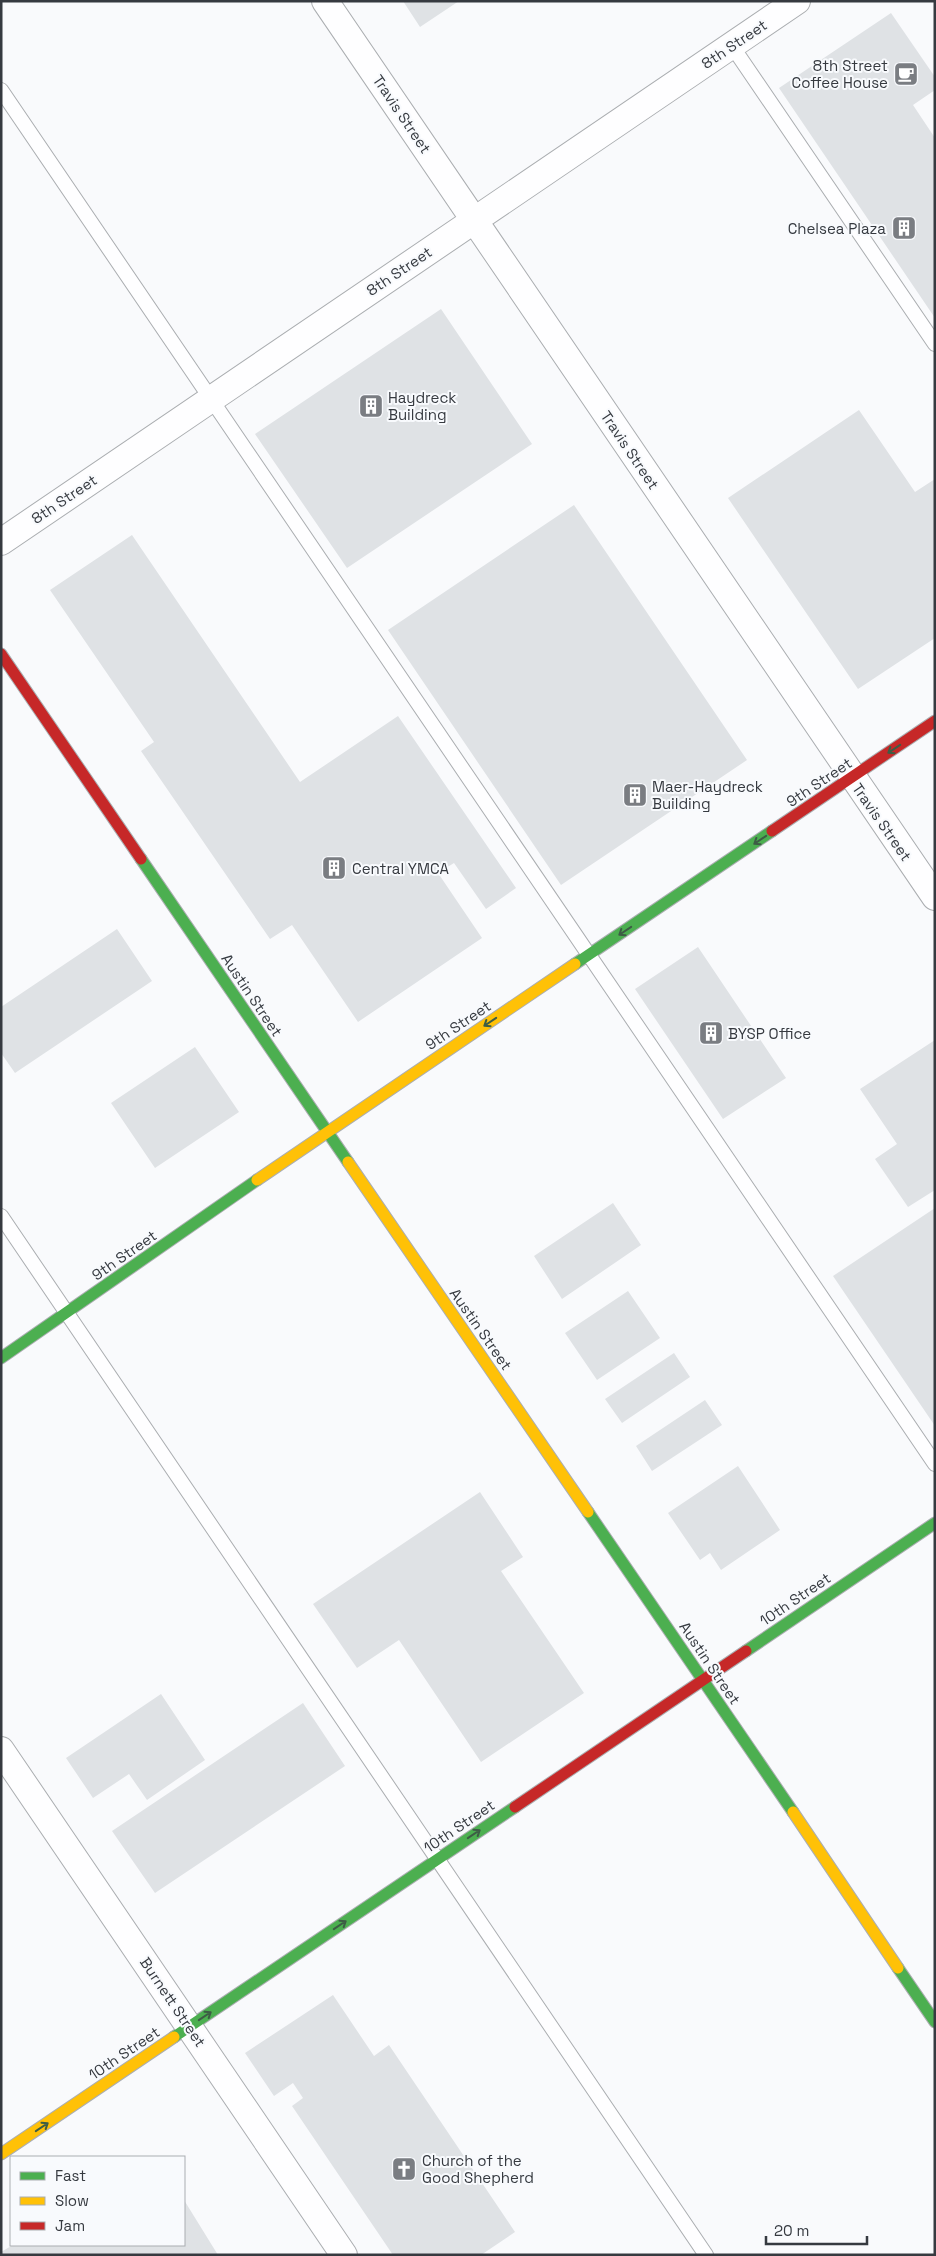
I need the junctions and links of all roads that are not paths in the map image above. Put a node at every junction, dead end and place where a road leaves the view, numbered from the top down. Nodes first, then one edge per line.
1 (326, 1) edge
2 (797, 1) edge
3 (732, 46) junction
4 (1, 90) edge
5 (474, 220) junction
6 (935, 344) edge
7 (211, 399) junction
8 (1, 542) edge
9 (1, 654) edge
10 (935, 721) edge
11 (852, 778) junction
12 (935, 898) edge
13 (589, 955) junction
14 (327, 1132) junction
15 (1, 1216) edge
16 (67, 1314) junction
17 (1, 1358) edge
18 (935, 1464) edge
19 (935, 1523) edge
20 (703, 1679) junction
21 (1, 1750) edge
22 (437, 1859) junction
23 (935, 2022) edge
24 (189, 2027) junction
25 (1, 2154) edge
26 (344, 2255) edge
27 (706, 2255) edge

1 - 5 street, Travis Street
2 - 3 street, 8th Street
3 - 5 street, 8th Street
3 - 6 lane
4 - 7 lane
5 - 7 street, 8th Street
5 - 11 street, Travis Street
7 - 8 street, 8th Street
7 - 13 lane
9 - 14 street, Austin Street
10 -> 11 street, 9th Street
11 - 12 street, Travis Street
11 -> 13 street, 9th Street
13 -> 14 street, 9th Street
13 - 18 lane
14 - 16 street, 9th Street
14 - 20 street, Austin Street
15 - 16 lane
16 - 17 street, 9th Street
16 - 22 lane
19 - 20 street, 10th Street
22 -> 20 street, 10th Street
20 - 23 street, Austin Street
21 - 24 street, Burnett Street
24 -> 22 street, 10th Street
22 - 27 lane
25 -> 24 street, 10th Street
24 - 26 street, Burnett Street

